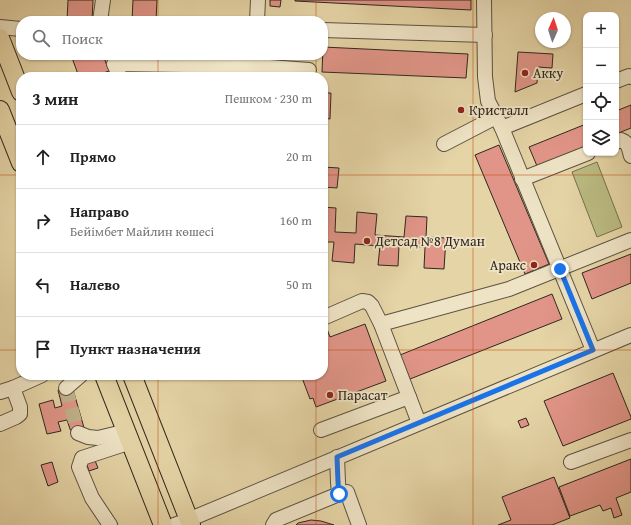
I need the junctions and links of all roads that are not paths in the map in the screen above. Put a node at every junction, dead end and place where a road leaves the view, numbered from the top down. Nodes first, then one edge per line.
1 (103, 0) edge
2 (258, 0) edge
3 (484, 0) edge
4 (101, 16) edge
5 (257, 16) edge
6 (0, 27) edge
7 (16, 29) edge
8 (328, 30) edge
9 (484, 36) junction
10 (0, 38) edge
11 (112, 60) edge
12 (256, 61) edge
13 (309, 70) dead end
14 (118, 72) edge
15 (631, 77) edge
16 (16, 79) edge
17 (619, 80) edge
18 (583, 95) edge
19 (0, 110) edge
20 (499, 123) junction
21 (619, 141) edge
22 (444, 144) dead end
23 (16, 151) edge
24 (583, 155) edge
25 (631, 156) edge
26 (522, 179) junction
27 (631, 240) edge
28 (560, 269) junction
29 (328, 316) edge
30 (381, 324) junction
31 (631, 335) edge
32 (593, 350) junction
33 (31, 380) edge
34 (75, 380) edge
35 (106, 380) edge
36 (134, 380) edge
37 (14, 388) junction
38 (66, 388) dead end
39 (0, 392) edge
40 (409, 397) junction
41 (419, 423) junction
42 (0, 424) edge
43 (321, 430) dead end
44 (78, 433) dead end
45 (129, 436) junction
46 (631, 440) edge
47 (337, 457) junction
48 (571, 462) dead end
49 (339, 494) junction
50 (184, 523) edge
51 (110, 525) edge
52 (163, 525) edge
53 (273, 525) edge
54 (359, 525) edge

1 - 4 street
2 - 5 street
3 - 9 street
6 - 7 street
8 - 9 street
9 - 20 street
10 - 16 main road
11 - 12 street
11 - 14 street
12 - 13 street
15 - 17 street
18 - 20 street
19 - 23 main road
20 - 22 street
20 - 26 street
21 - 25 street
24 - 26 street
26 - 28 street
27 - 28 street
28 - 30 street
28 - 32 street
29 - 30 street
30 - 40 street
31 - 32 street
32 - 41 street
33 - 37 street
34 - 38 street
35 - 45 main road
36 - 50 main road
37 - 39 street
37 - 42 street
40 - 41 street
40 - 43 street
41 - 47 street
44 - 45 street
45 - 51 street
45 - 52 main road
46 - 48 street
47 - 49 street
47 - 50 street
49 - 53 street
49 - 54 street

